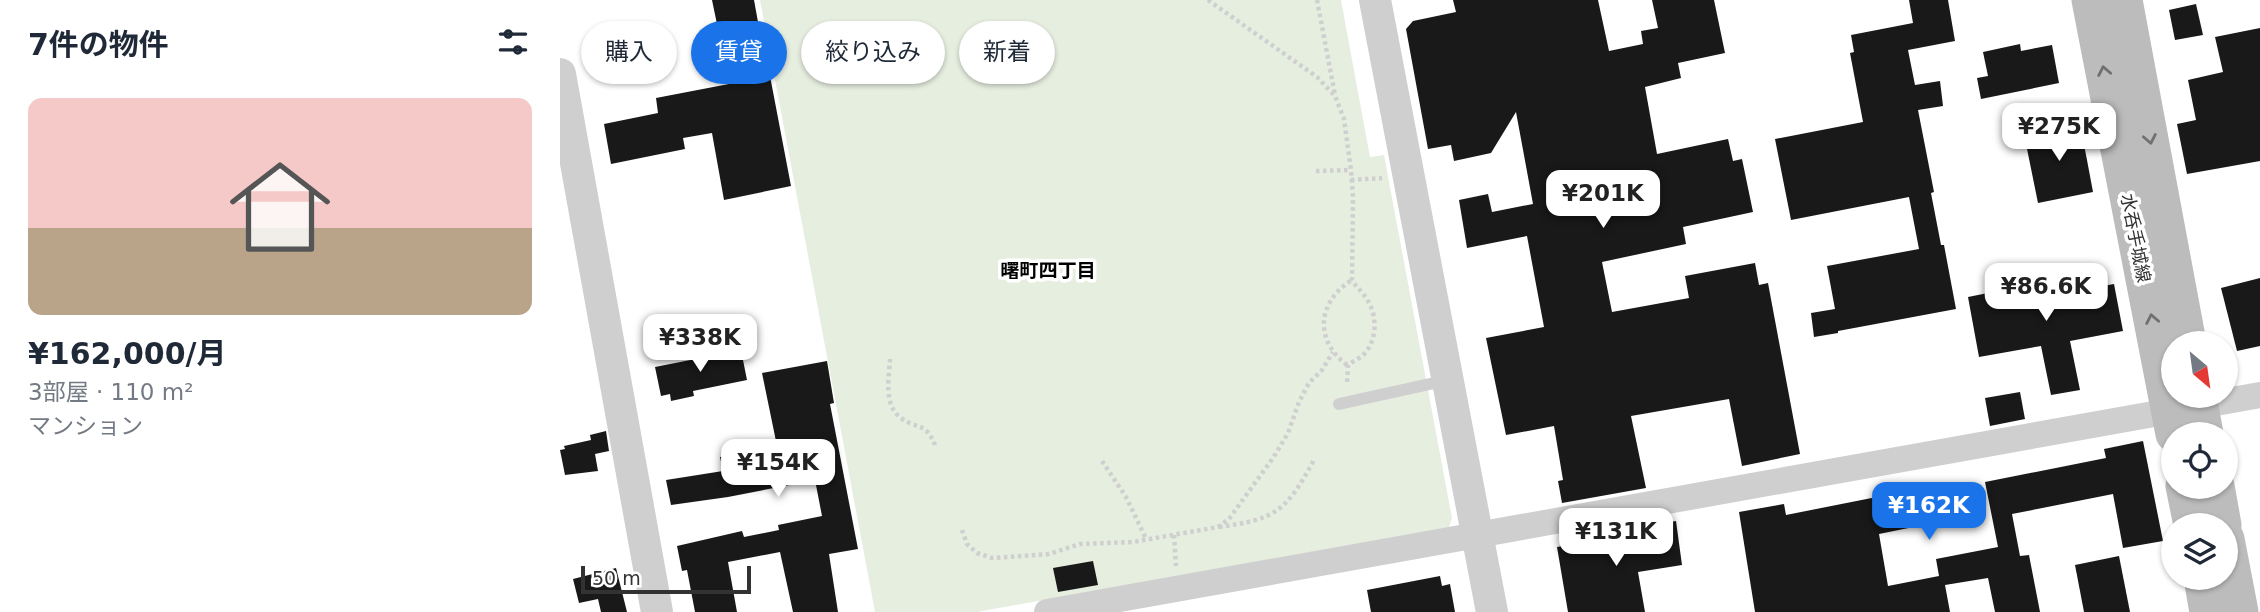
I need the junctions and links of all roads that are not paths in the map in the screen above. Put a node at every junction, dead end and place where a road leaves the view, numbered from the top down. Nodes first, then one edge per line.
1 (1375, 0) edge
2 (2090, 0) edge
3 (2124, 0) edge
4 (560, 74) edge
5 (2186, 331) edge
6 (1448, 380) junction
7 (2260, 395) edge
8 (1339, 404) dead end
9 (2189, 416) edge
10 (1478, 535) junction
11 (2204, 590) edge
12 (2236, 590) edge
13 (657, 612) edge
14 (1047, 612) edge
15 (1492, 612) edge
16 (2208, 612) edge
17 (2240, 612) edge

1 - 6 street
9 -> 2 main road, 水呑手城線
3 -> 5 main road, 水呑手城線
4 - 13 street
6 - 8 lane
6 - 10 street
7 - 9 street
9 - 10 street
10 - 14 street
10 - 15 street
11 - 16 main road
12 - 17 main road

